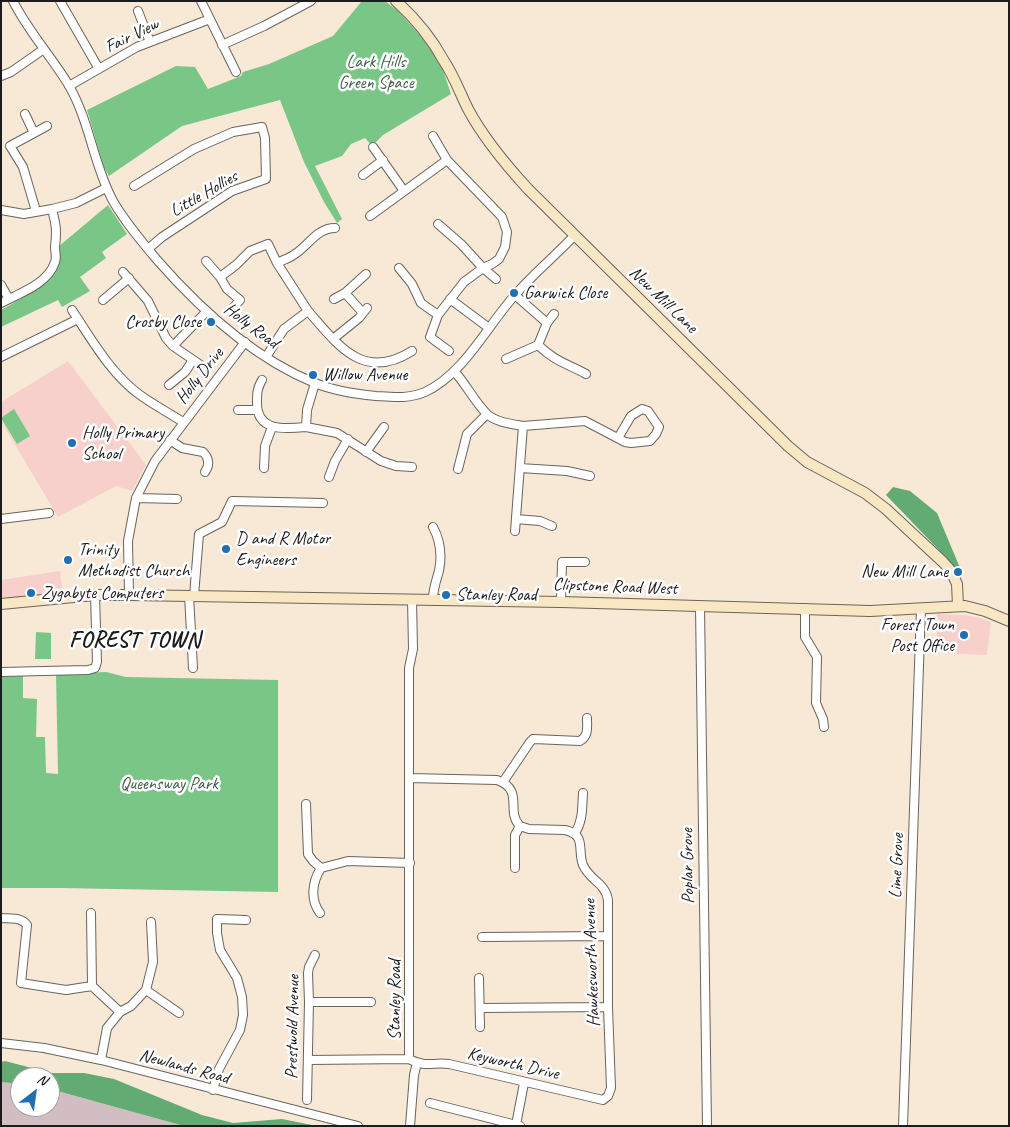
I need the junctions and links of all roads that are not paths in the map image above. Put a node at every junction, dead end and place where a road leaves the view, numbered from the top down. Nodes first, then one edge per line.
1 (13, 1) edge
2 (60, 1) edge
3 (201, 1) edge
4 (311, 1) edge
5 (396, 1) edge
6 (138, 11) dead end
7 (210, 19) junction
8 (150, 42) junction
9 (222, 45) junction
10 (44, 49) junction
11 (99, 69) junction
12 (236, 72) dead end
13 (1, 76) edge
14 (69, 86) junction
15 (25, 114) dead end
16 (47, 126) dead end
17 (34, 133) junction
18 (433, 136) dead end
19 (373, 147) dead end
20 (383, 160) junction
21 (447, 160) junction
22 (363, 176) dead end
23 (134, 186) dead end
24 (106, 188) junction
25 (404, 191) junction
26 (52, 209) junction
27 (1, 210) edge
28 (36, 211) junction
29 (370, 216) dead end
30 (438, 224) dead end
31 (335, 228) dead end
32 (574, 236) junction
33 (148, 249) junction
34 (206, 261) dead end
35 (277, 263) junction
36 (399, 268) dead end
37 (483, 268) junction
38 (366, 274) dead end
39 (220, 277) junction
40 (496, 279) dead end
41 (1, 285) edge
42 (345, 293) junction
43 (515, 295) junction
44 (334, 298) dead end
45 (9, 299) junction
46 (450, 299) junction
47 (103, 300) dead end
48 (1, 303) edge
49 (233, 308) dead end
50 (72, 310) dead end
51 (308, 311) junction
52 (207, 312) junction
53 (554, 314) dead end
54 (438, 315) junction
55 (78, 319) junction
56 (547, 323) junction
57 (489, 328) junction
58 (333, 339) junction
59 (245, 342) junction
60 (173, 346) junction
61 (538, 346) junction
62 (412, 351) dead end
63 (449, 351) dead end
64 (2, 356) edge
65 (266, 358) junction
66 (506, 359) dead end
67 (193, 360) junction
68 (7, 364) dead end
69 (205, 368) dead end
70 (454, 372) junction
71 (586, 374) dead end
72 (262, 380) dead end
73 (315, 383) junction
74 (169, 385) dead end
75 (238, 410) dead end
76 (257, 410) junction
77 (486, 414) junction
78 (183, 422) junction
79 (523, 426) junction
80 (272, 427) junction
81 (306, 427) junction
82 (384, 427) dead end
83 (618, 438) junction
84 (348, 439) junction
85 (170, 440) junction
86 (366, 452) junction
87 (412, 467) dead end
88 (264, 468) dead end
89 (520, 468) junction
90 (458, 469) dead end
91 (205, 472) dead end
92 (590, 476) dead end
93 (329, 477) dead end
94 (136, 498) junction
95 (177, 499) dead end
96 (323, 503) dead end
97 (49, 513) dead end
98 (1, 519) edge
99 (516, 519) junction
100 (552, 526) dead end
101 (433, 527) dead end
102 (515, 530) dead end
103 (585, 562) dead end
104 (95, 595) junction
105 (129, 595) junction
106 (192, 596) junction
107 (412, 599) junction
108 (433, 600) junction
109 (561, 602) junction
110 (1, 604) edge
111 (700, 606) junction
112 (958, 606) junction
113 (806, 608) junction
114 (921, 608) junction
115 (1009, 621) edge
116 (193, 668) dead end
117 (1, 672) edge
118 (587, 718) dead end
119 (824, 727) dead end
120 (408, 778) junction
121 (503, 782) junction
122 (583, 793) dead end
123 (306, 804) dead end
124 (520, 826) junction
125 (575, 833) junction
126 (410, 863) junction
127 (321, 868) junction
128 (515, 868) dead end
129 (91, 913) dead end
130 (320, 913) dead end
131 (1, 918) edge
132 (246, 920) dead end
133 (152, 922) dead end
134 (608, 936) junction
135 (482, 937) dead end
136 (315, 955) dead end
137 (479, 978) dead end
138 (92, 986) junction
139 (146, 990) junction
140 (309, 1002) junction
141 (371, 1002) dead end
142 (608, 1007) junction
143 (480, 1008) junction
144 (120, 1012) junction
145 (179, 1013) dead end
146 (480, 1027) dead end
147 (1, 1043) edge
148 (101, 1060) junction
149 (308, 1060) junction
150 (413, 1061) junction
151 (524, 1082) junction
152 (213, 1090) junction
153 (307, 1100) dead end
154 (603, 1100) joint
155 (430, 1103) dead end
156 (518, 1125) edge
157 (358, 1126) edge
158 (410, 1126) edge
159 (706, 1126) edge
160 (903, 1126) edge

1 - 10 street, Holly Road
2 - 11 street
3 - 7 street
4 - 9 street
5 - 32 main road, New Mill Lane
6 - 8 street
7 - 8 street, Fair View
7 - 9 street
8 - 11 street, Fair View
9 - 12 street
10 - 13 street
10 - 14 street, Holly Road
11 - 14 street, Fair View
14 - 24 street, Holly Road
15 - 17 street
16 - 17 street
17 - 28 street
18 - 21 street
19 - 20 street
20 - 22 street
20 - 25 street
21 - 25 street
21 - 37 street
23 - 33 street, Little Hollies
24 - 26 street
24 - 33 street, Holly Road
25 - 29 street
26 - 28 street
26 - 45 street
27 - 28 street
30 - 37 street
31 - 35 street
32 - 43 street, Holly Road
32 - 112 main road, New Mill Lane
33 - 52 street, Holly Road
34 - 39 street
35 - 39 street
35 - 51 street
36 - 54 street
37 - 40 street
37 - 46 street
38 - 42 street
39 - 49 street
41 - 45 street
42 - 44 street
42 - 58 street
43 - 56 street
43 - 57 street, Holly Road
45 - 48 street
46 - 54 street
46 - 57 street
47 - 60 street
50 - 55 street
51 - 58 street
51 - 65 street
52 - 59 street, Holly Road
52 - 60 street
53 - 56 street
54 - 63 street
55 - 64 street
55 - 78 street
56 - 61 street
57 - 70 street, Holly Road
58 - 62 street
59 - 65 street, Holly Road
59 - 78 street, Holly Drive
60 - 67 street
61 - 66 street
61 - 71 street
64 - 68 street
65 - 73 street, Holly Road
67 - 69 street
67 - 74 street
70 - 73 street, Holly Road
70 - 77 street
72 - 76 street
73 - 81 street
75 - 76 street
76 - 80 street
77 - 79 street
77 - 90 street
78 - 85 street, Holly Drive
79 - 83 street
79 - 89 street
80 - 81 street
80 - 88 street
81 - 84 street
82 - 86 street
83 - 83 street
84 - 86 street
84 - 93 street
85 - 91 street
85 - 94 street, Holly Drive
86 - 87 street
89 - 92 street
89 - 99 street
94 - 95 street
94 - 105 street, Holly Drive
96 - 106 street
97 - 98 street
99 - 100 street
99 - 102 street
101 - 108 street
103 - 109 street
104 - 105 main road, Clipstone Road West
104 - 110 main road, Clipstone Road West
104 - 117 street
105 - 106 main road, Clipstone Road West
106 - 107 main road, Clipstone Road West
106 - 116 street
107 - 108 main road, Clipstone Road West
107 - 120 street, Stanley Road
108 - 109 main road, Clipstone Road West
109 - 111 main road, Clipstone Road West
111 - 113 main road, Clipstone Road West
111 - 159 street, Poplar Grove
112 - 114 main road, Clipstone Road West
112 - 115 main road, Clipstone Road West
113 - 114 main road, Clipstone Road West
113 - 119 street
114 - 160 street, Lime Grove
118 - 121 street
120 - 121 street
120 - 126 street, Stanley Road
121 - 124 street
122 - 125 street
123 - 127 street
124 - 125 street
124 - 128 street
125 - 134 street, Hawkesworth Avenue
126 - 127 street
126 - 150 street, Stanley Road
127 - 130 street
129 - 138 street
131 - 138 street
132 - 152 street
133 - 139 street
134 - 135 street
134 - 142 street, Hawkesworth Avenue
136 - 140 street, Prestwold Avenue
137 - 143 street
138 - 144 street
139 - 144 street
139 - 145 street
140 - 141 street
140 - 149 street, Prestwold Avenue
142 - 143 street
142 - 154 street, Hawkesworth Avenue
143 - 146 street
144 - 148 street
147 - 148 street, Newlands Road
148 - 152 street, Newlands Road
149 - 150 street, Keyworth Drive
149 - 153 street, Prestwold Avenue
150 - 151 street, Keyworth Drive
150 - 158 street, Stanley Road
151 - 154 street, Keyworth Drive
151 - 156 street
152 - 157 street, Newlands Road
155 - 156 street

